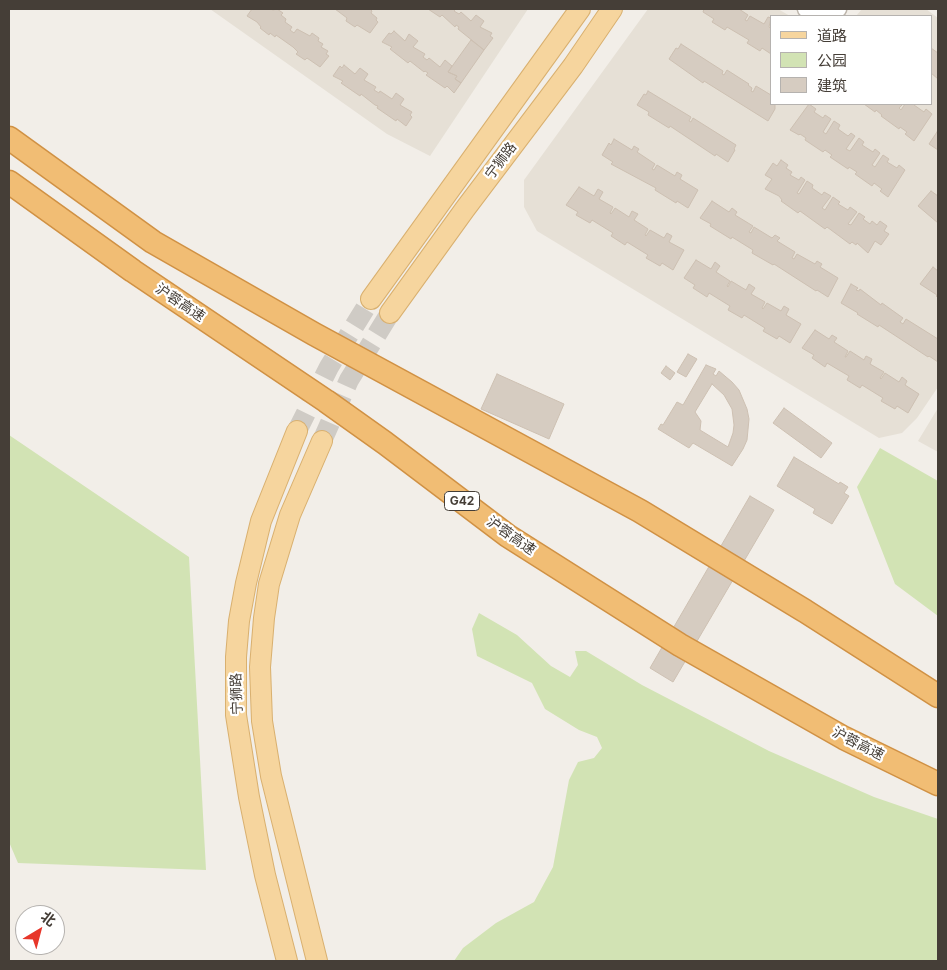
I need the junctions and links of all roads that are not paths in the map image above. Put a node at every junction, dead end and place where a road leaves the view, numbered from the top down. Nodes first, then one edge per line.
1 (580, 9) edge
2 (612, 9) edge
3 (806, 9) edge
4 (822, 15) edge
5 (9, 138) edge
6 (9, 182) edge
7 (371, 299) tunnel mouth
8 (390, 313) tunnel mouth
9 (298, 431) tunnel mouth
10 (322, 441) tunnel mouth
11 (938, 696) edge
12 (938, 784) edge
13 (287, 961) edge
14 (317, 961) edge

1 - 7 main road, 宁狮路
2 - 8 main road, 宁狮路
3 - 4 street
5 - 11 highway
6 - 12 highway, 沪蓉高速 / G42
9 - 13 main road, 宁狮路
10 - 14 main road, 宁狮路

